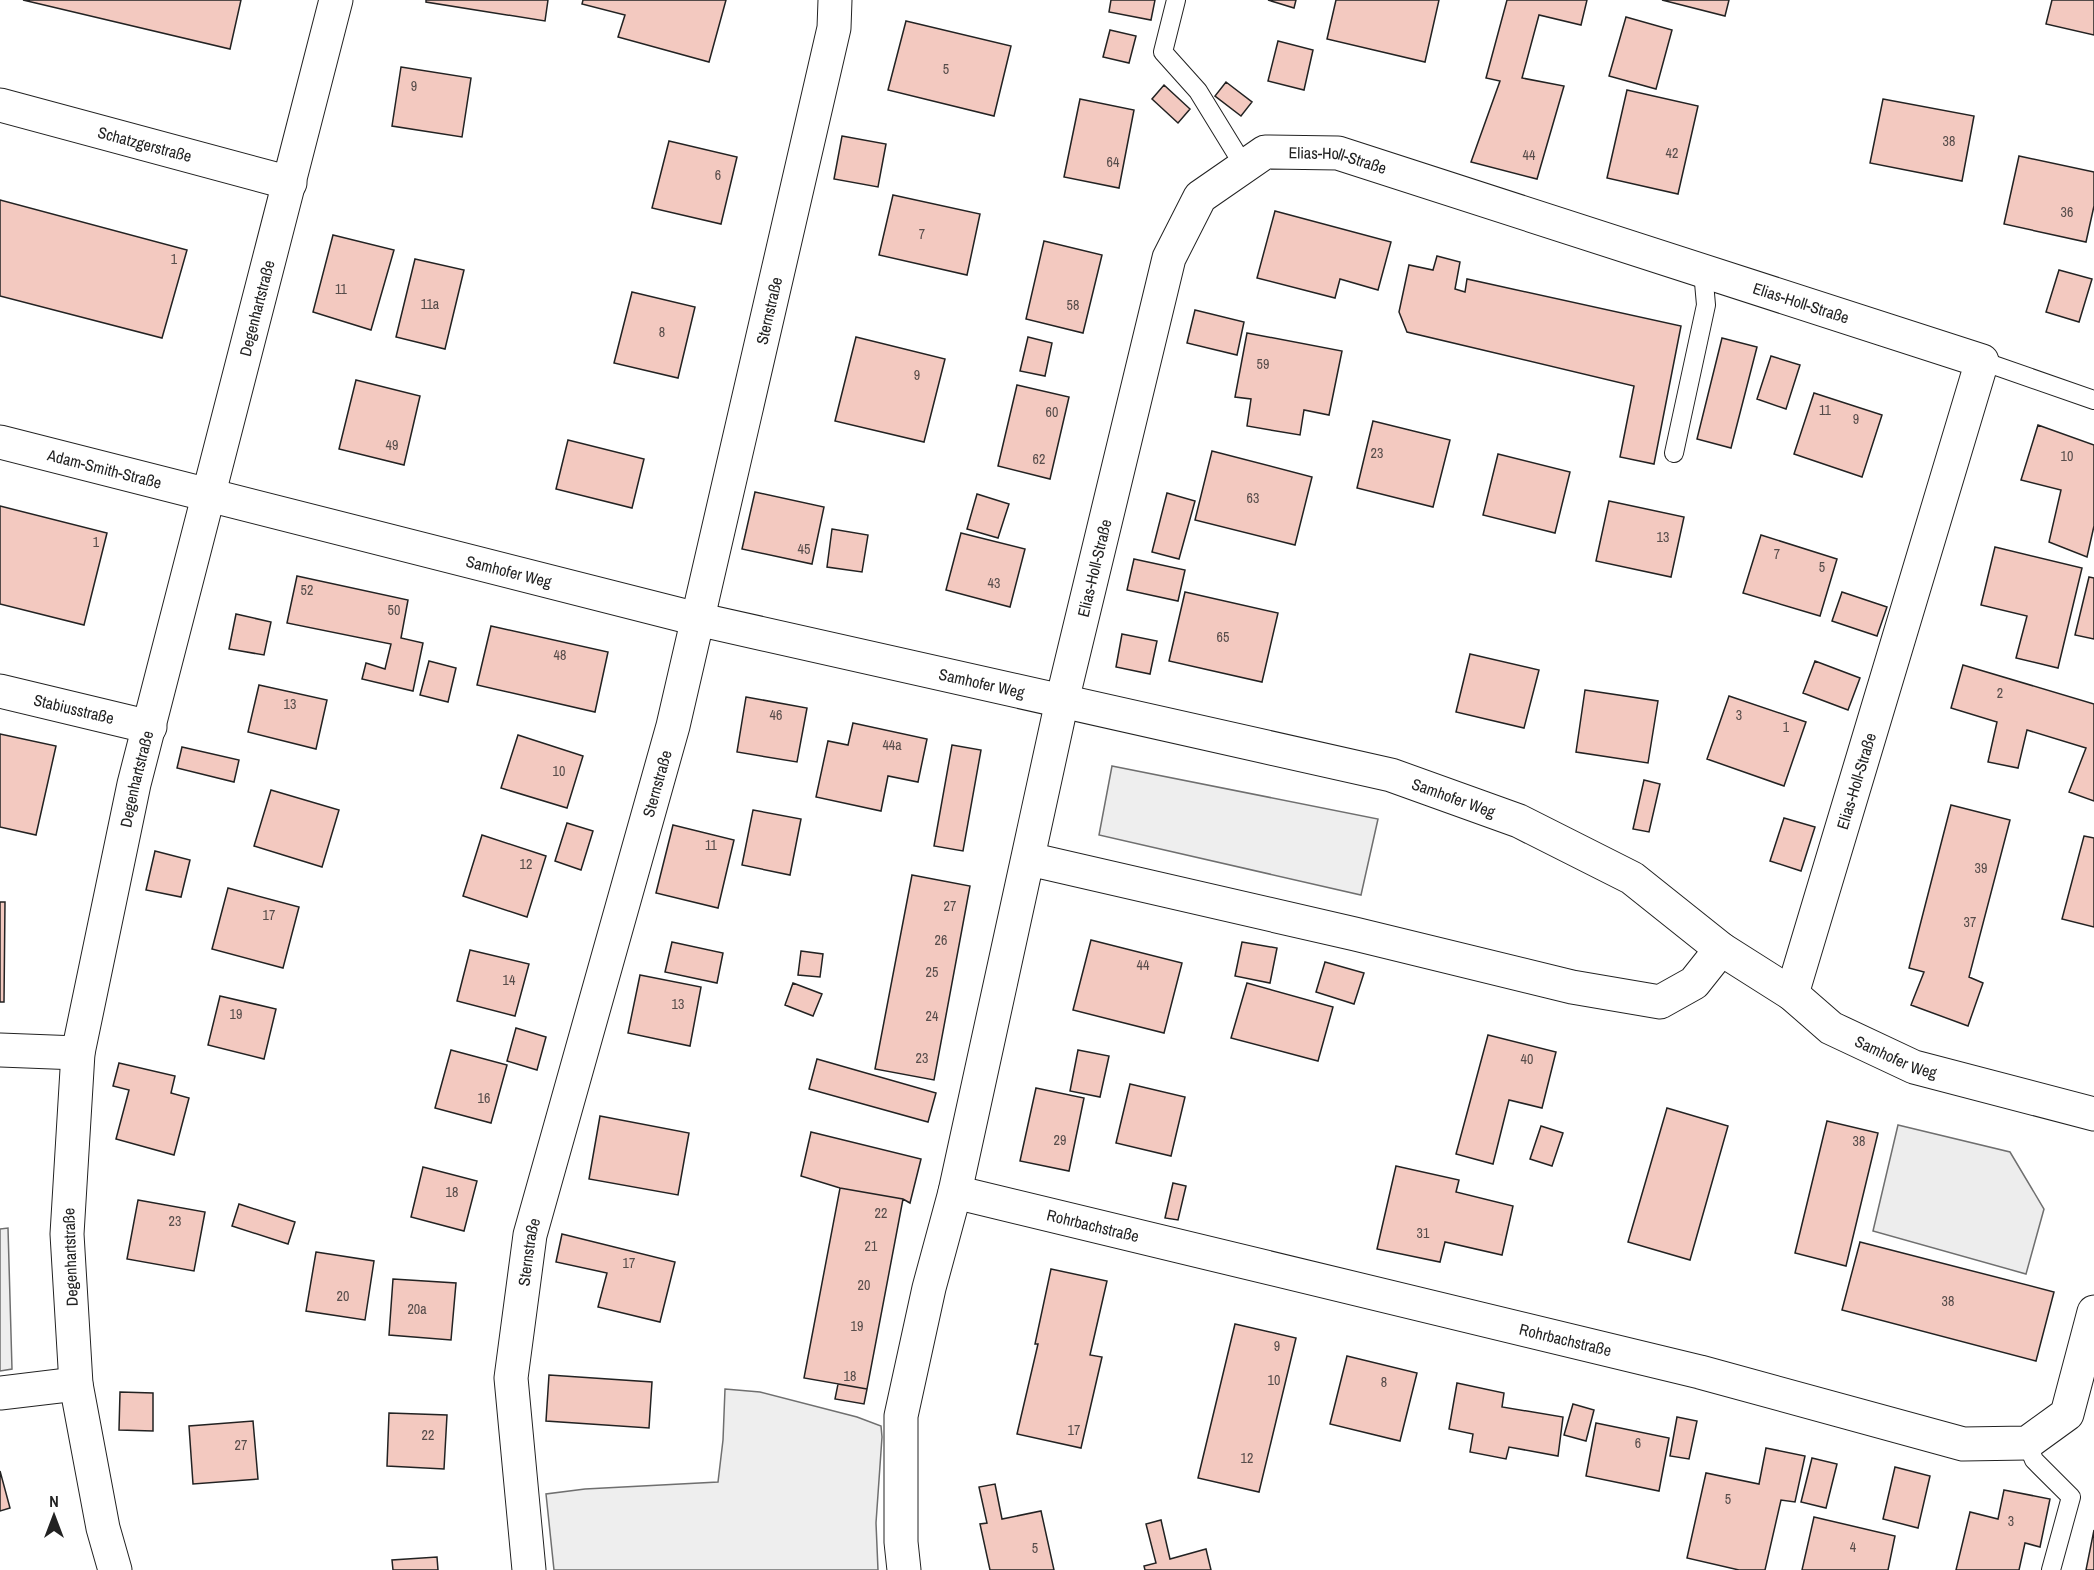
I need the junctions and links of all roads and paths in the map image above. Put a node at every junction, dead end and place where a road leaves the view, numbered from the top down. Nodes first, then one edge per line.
1 (336, 0) edge
2 (835, 0) edge
3 (1176, 0) edge
4 (0, 105) edge
5 (1244, 166) junction
6 (290, 183) junction
7 (1703, 271) junction
8 (1982, 362) junction
9 (2094, 400) edge
10 (0, 442) edge
11 (1674, 453) dead end
12 (208, 495) junction
13 (697, 619) junction
14 (0, 691) edge
15 (1062, 701) junction
16 (150, 727) junction
17 (1029, 859) junction
18 (1721, 949) junction
19 (1792, 994) junction
20 (0, 1050) edge
21 (78, 1053) junction
22 (2094, 1114) edge
23 (955, 1192) junction
24 (2094, 1312) edge
25 (76, 1384) junction
26 (0, 1393) edge
27 (2027, 1443) junction
28 (115, 1570) edge
29 (529, 1570) edge
30 (904, 1570) edge
31 (2051, 1570) edge

1 - 6 street, Degenhartstraße
2 - 13 street, Sternstraße
3 - 5 lane
4 - 6 street, Schatzgerstraße
5 - 7 street, Elias-Holl-Straße
5 - 15 street, Elias-Holl-Straße
6 - 12 street, Degenhartstraße
7 - 8 street, Elias-Holl-Straße
7 - 11 lane
8 - 9 lane, Elias-Holl-Straße
8 - 19 street, Elias-Holl-Straße
10 - 12 street, Adam-Smith-Straße
12 - 13 street, Samhofer Weg
12 - 16 street, Degenhartstraße
13 - 15 street, Samhofer Weg
13 - 29 street, Sternstraße
14 - 16 street, Stabiusstraße
15 - 17 street
15 - 18 street, Samhofer Weg
16 - 21 street, Degenhartstraße
17 - 18 street
17 - 23 street
18 - 19 street, Samhofer Weg
19 - 22 street, Samhofer Weg
20 - 21 street
21 - 25 street, Degenhartstraße
23 - 27 street, Rohrbachstraße
23 - 30 street
24 - 27 street
25 - 26 street
25 - 28 street, Degenhartstraße
27 - 31 lane

